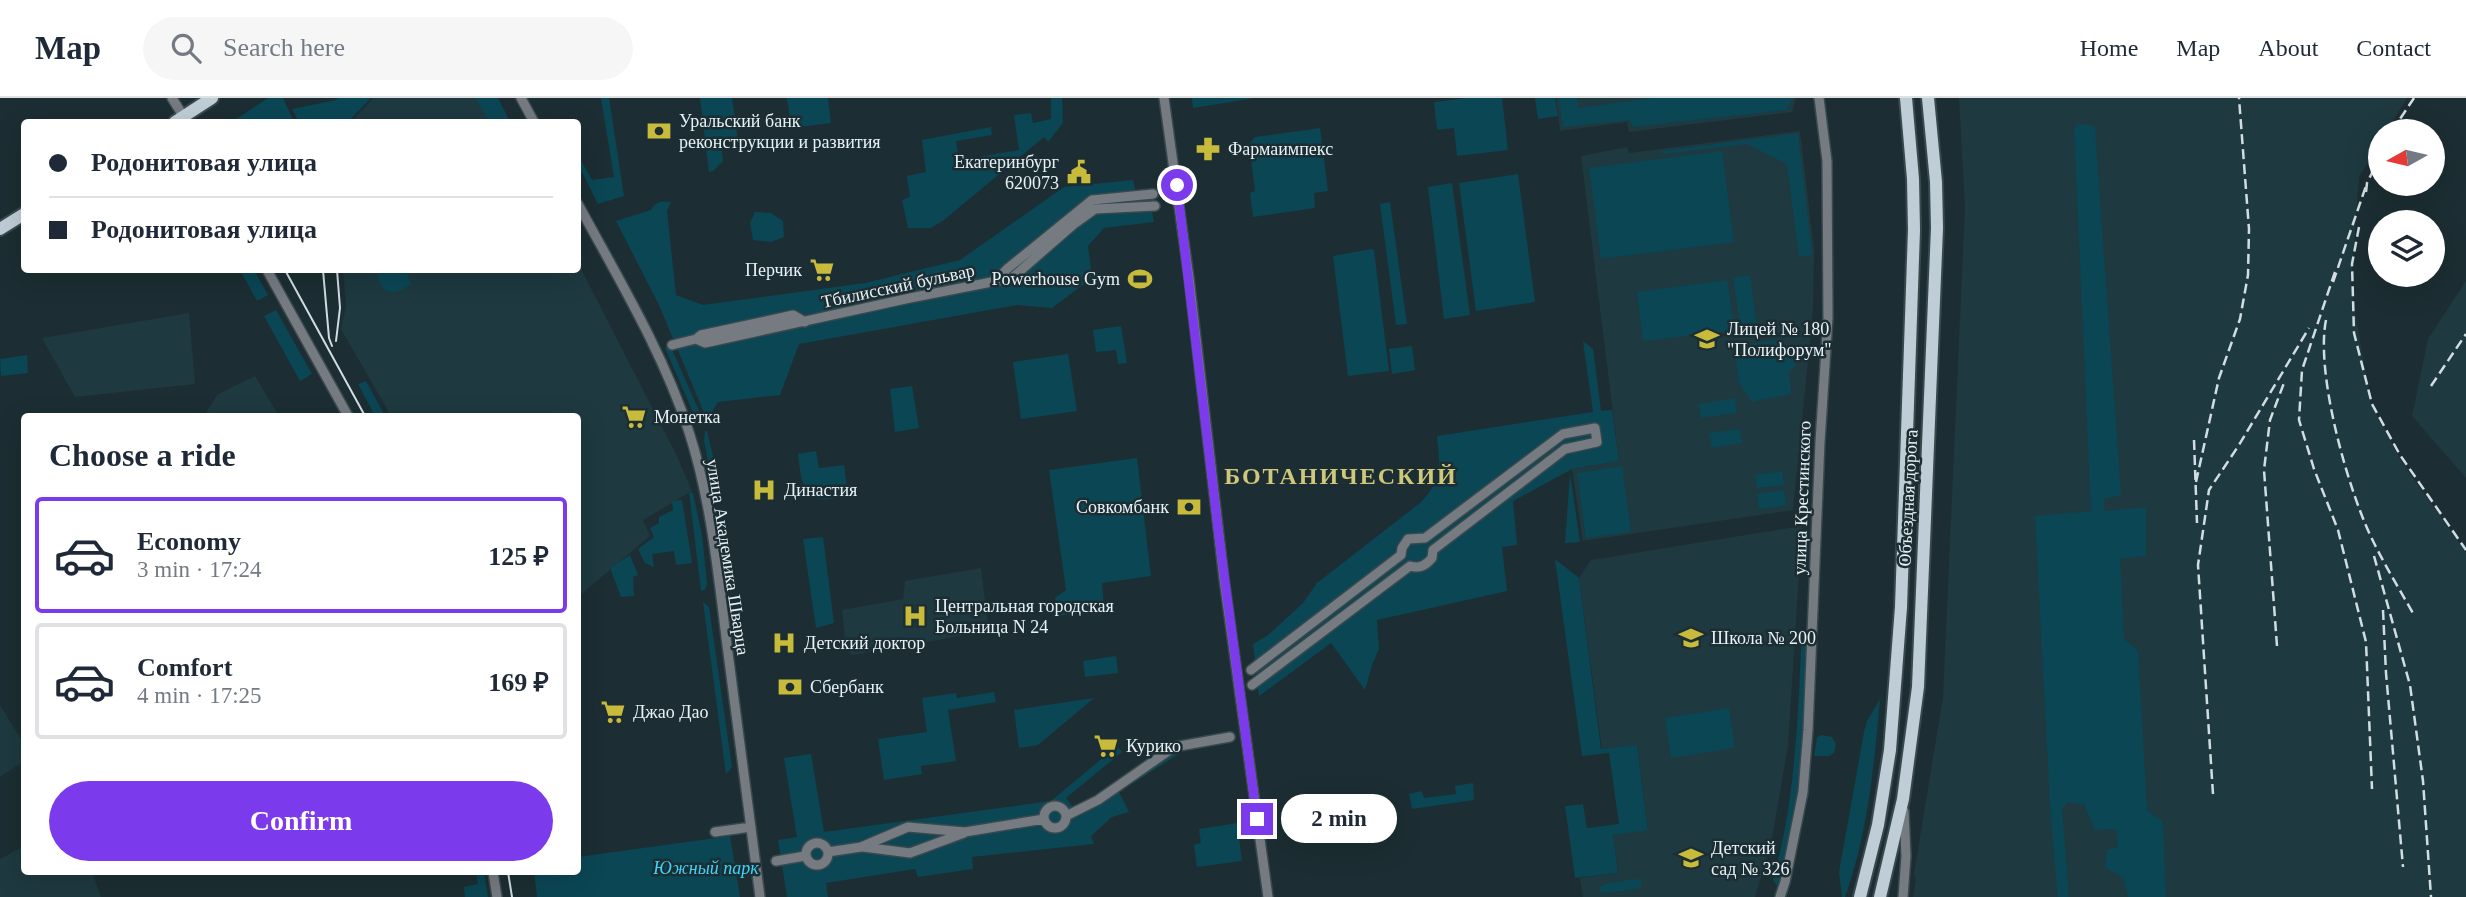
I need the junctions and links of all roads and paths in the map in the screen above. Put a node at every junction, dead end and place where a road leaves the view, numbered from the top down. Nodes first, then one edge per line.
1 (172, 98) edge
2 (212, 98) edge
3 (521, 98) edge
4 (1164, 98) edge
5 (1819, 98) edge
6 (1906, 98) edge
7 (1928, 98) edge
8 (181, 119) edge
9 (185, 119) edge
10 (532, 119) edge
11 (1153, 194) dead end
12 (1156, 206) dead end
13 (581, 210) edge
14 (21, 216) edge
15 (0, 229) edge
16 (269, 273) edge
17 (996, 281) junction
18 (672, 345) dead end
19 (346, 413) edge
20 (1425, 538) junction
21 (1433, 550) junction
22 (1401, 555) junction
23 (1410, 566) junction
24 (1251, 670) dead end
25 (1252, 685) dead end
26 (1230, 737) dead end
27 (1903, 799) junction
28 (1066, 816) junction
29 (1044, 819) junction
30 (751, 827) junction
31 (715, 832) dead end
32 (965, 832) junction
33 (861, 847) junction
34 (828, 852) junction
35 (805, 856) junction
36 (776, 861) dead end
37 (493, 875) edge
38 (497, 897) edge
39 (760, 897) edge
40 (1268, 897) edge
41 (1780, 897) edge
42 (1860, 897) edge
43 (1880, 897) edge
44 (1903, 897) edge

1 - 8 street
2 - 9 main road
3 - 10 street
4 - 40 street
5 - 41 street, улица Крестинского
6 - 42 main road, Объездная дорога
7 - 27 main road, Объездная дорога
11 - 17 street, Тбилисский бульвар
12 - 17 street, Тбилисский бульвар
13 - 30 street, улица Академика Шварца
14 - 15 main road
16 - 19 street
17 - 18 street, Тбилисский бульвар
20 - 21 street
20 - 21 street
20 - 22 street
21 - 23 street
22 - 23 street
22 - 24 street
23 - 25 street
26 - 28 street
27 - 43 main road, Объездная дорога
27 - 44 street
28 - 29 street
28 - 29 street
29 - 32 street
30 - 31 street
30 - 39 street, улица Академика Шварца
32 - 33 street
32 - 33 street
33 - 34 street
34 - 35 street
34 - 35 street
35 - 36 street
37 - 38 street

